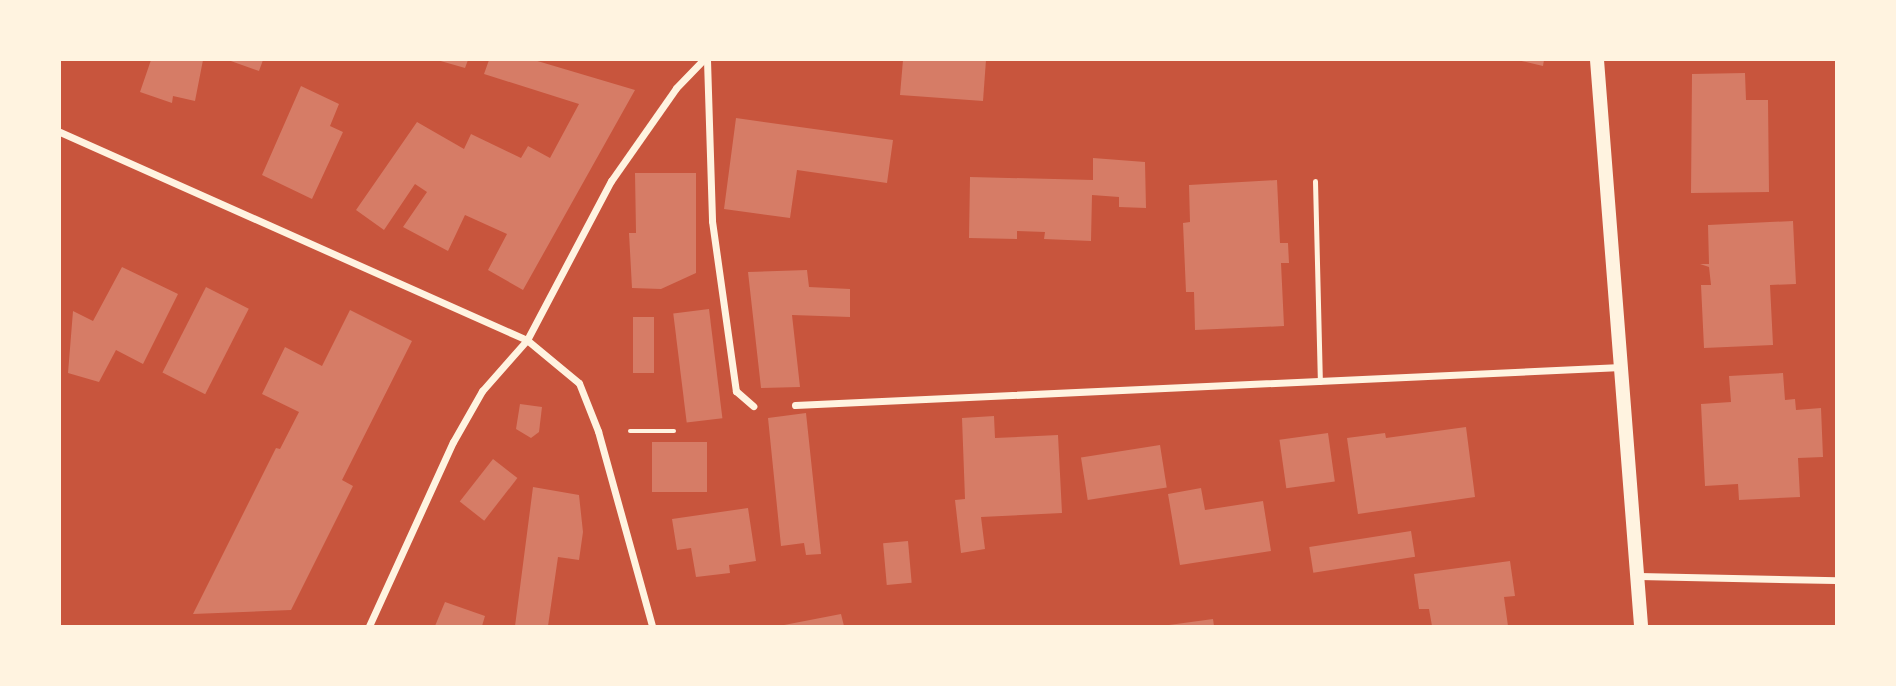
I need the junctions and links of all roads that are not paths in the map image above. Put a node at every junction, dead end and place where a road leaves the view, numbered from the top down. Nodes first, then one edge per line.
1 (705, 60) edge
2 (1597, 60) edge
3 (60, 132) edge
4 (1315, 181) dead end
5 (527, 340) junction
6 (1622, 367) junction
7 (1320, 383) junction
8 (795, 405) dead end
9 (753, 407) dead end
10 (1639, 576) junction
11 (1836, 580) edge
12 (369, 626) edge
13 (652, 626) edge
14 (1641, 626) edge

1 - 5 street
1 - 9 street
2 - 6 main road
3 - 5 street
4 - 7 lane
5 - 12 street
5 - 13 street
6 - 7 street
6 - 10 main road
7 - 8 street
10 - 11 street
10 - 14 main road

